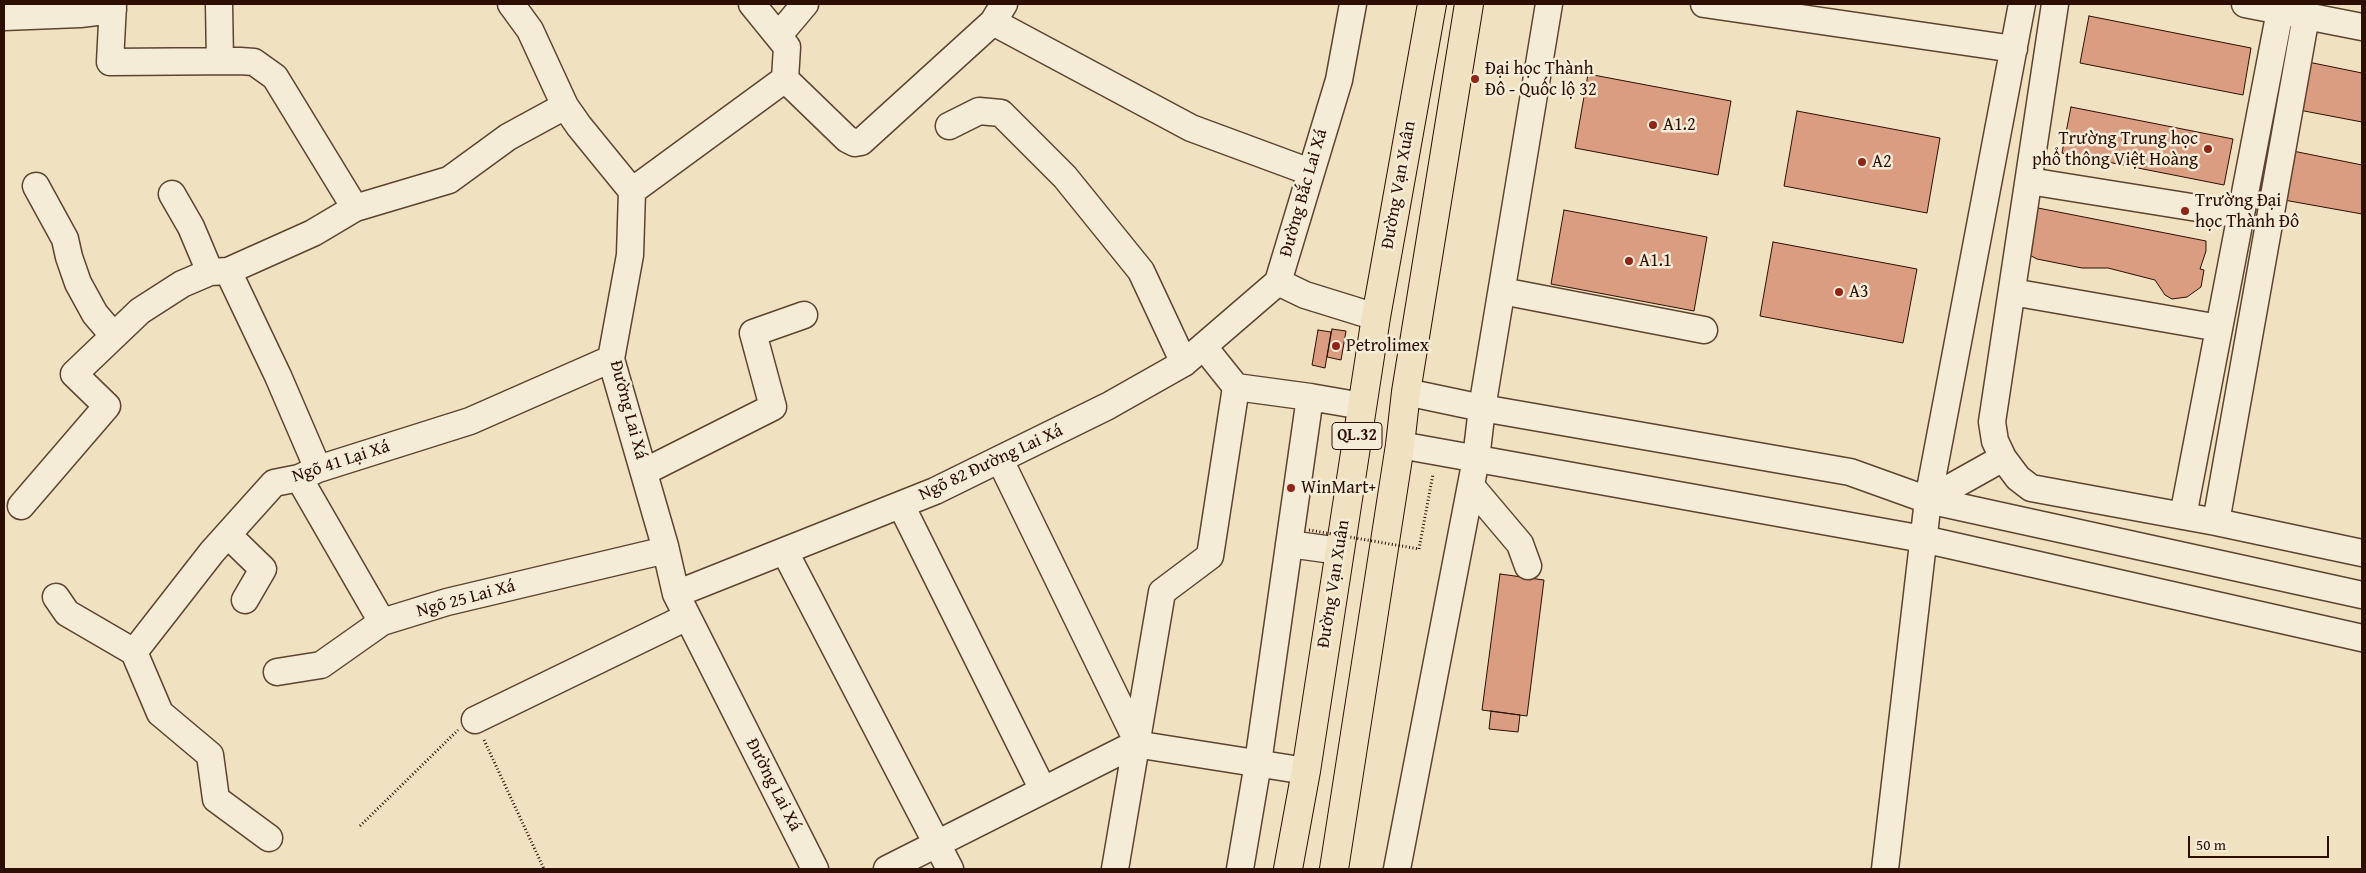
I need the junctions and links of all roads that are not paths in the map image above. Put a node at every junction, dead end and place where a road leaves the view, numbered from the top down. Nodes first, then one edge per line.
1 (219, 4) edge
2 (511, 4) edge
3 (752, 4) edge
4 (805, 4) edge
5 (1353, 4) edge
6 (1432, 4) edge
7 (1469, 4) edge
8 (1549, 4) edge
9 (1704, 4) edge
10 (2022, 4) edge
11 (2055, 4) edge
12 (2245, 4) edge
13 (113, 7) edge
14 (80, 9) edge
15 (2280, 11) junction
16 (999, 13) edge
17 (2306, 16) junction
18 (4, 17) edge
19 (2362, 27) edge
20 (778, 36) junction
21 (2014, 49) junction
22 (220, 61) junction
23 (785, 79) junction
24 (565, 106) junction
25 (949, 126) dead end
26 (1310, 172) junction
27 (2029, 181) junction
28 (36, 186) dead end
29 (632, 191) junction
30 (172, 194) dead end
31 (355, 208) junction
32 (2241, 214) junction
33 (219, 272) junction
34 (1278, 282) junction
35 (1502, 291) junction
36 (2012, 292) junction
37 (804, 315) dead end
38 (1376, 317) junction
39 (2219, 328) junction
40 (1704, 330) dead end
41 (113, 335) junction
42 (1194, 355) junction
43 (611, 359) junction
44 (1236, 387) junction
45 (1406, 392) junction
46 (1310, 397) junction
47 (1362, 406) junction
48 (1482, 408) junction
49 (1400, 444) junction
50 (1476, 458) junction
51 (2003, 458) junction
52 (1000, 460) junction
53 (644, 472) junction
54 (308, 474) junction
55 (1471, 486) junction
56 (1928, 500) junction
57 (900, 505) junction
58 (21, 506) dead end
59 (2183, 516) junction
60 (2216, 522) junction
61 (228, 535) junction
62 (1299, 537) junction
63 (1923, 539) junction
64 (666, 550) junction
65 (1340, 551) junction
66 (785, 552) junction
67 (2362, 554) edge
68 (1528, 566) dead end
69 (676, 594) junction
70 (2362, 595) edge
71 (56, 596) dead end
72 (245, 600) dead end
73 (687, 617) junction
74 (382, 622) junction
75 (2362, 638) edge
76 (134, 652) junction
77 (277, 672) dead end
78 (475, 720) road end
79 (1136, 742) junction
80 (1258, 763) junction
81 (1306, 771) junction
82 (1043, 790) junction
83 (269, 838) dead end
84 (937, 843) junction
85 (816, 869) edge
86 (887, 869) edge
87 (950, 869) edge
88 (1115, 869) edge
89 (1240, 869) edge
90 (1288, 869) edge
91 (1334, 869) edge
92 (1398, 869) edge
93 (1885, 869) edge

1 - 22 street
2 - 24 street
3 - 20 street
4 - 20 street
5 - 26 street, Đường Bắc Lai Xá
6 - 38 highway, Đường Vạn Xuân / QL.32
7 - 45 highway, QL.32
8 - 35 street
9 - 21 street
10 - 21 street
11 - 27 street
12 - 15 street
13 - 14 street
13 - 22 street
14 - 18 street
15 - 17 street
15 - 32 street
16 - 23 street
16 - 26 street
17 - 19 street
17 - 60 street
20 - 23 street
21 - 56 street
22 - 31 street
23 - 29 street
24 - 29 street
24 - 31 street
25 - 42 street
26 - 34 street, Đường Bắc Lai Xá
27 - 32 street
27 - 36 street
28 - 41 street
29 - 43 street, Đường Lai Xá
30 - 33 street
31 - 33 street
32 - 39 street
33 - 41 street
33 - 54 street
34 - 38 street
34 - 42 street, Ngõ 82 Đường Lai Xá
35 - 40 street
35 - 48 street
36 - 39 street
36 - 51 street
37 - 53 street
38 - 47 highway, Đường Vạn Xuân / QL.32
39 - 59 street
41 - 58 street
42 - 44 street
42 - 52 street, Ngõ 82 Đường Lai Xá
43 - 53 street, Đường Lai Xá
43 - 54 street, Ngõ 41 Lại Xá
44 - 46 street
44 - 79 street
45 - 48 street
45 - 49 highway, QL.32
46 - 47 street
46 - 62 street
47 - 65 highway, Đường Vạn Xuân / QL.32
48 - 50 street
48 - 56 street
49 - 50 street
49 - 91 highway, QL.32
50 - 55 street
50 - 63 street
51 - 56 street
51 - 59 street
52 - 57 street, Ngõ 82 Đường Lai Xá
52 - 79 street
53 - 64 street, Đường Lai Xá
54 - 61 street, Ngõ 41 Lại Xá
54 - 74 street
55 - 68 street
55 - 92 street
56 - 63 street
56 - 70 street
57 - 66 street, Ngõ 82 Đường Lai Xá
57 - 82 street
59 - 60 street
60 - 67 street
61 - 72 street
61 - 76 street, Ngõ 41 Lại Xá
62 - 65 street
62 - 80 street
63 - 75 street
63 - 93 street
64 - 69 street, Đường Lai Xá
64 - 74 street, Ngõ 25 Lai Xá
65 - 81 highway, Đường Vạn Xuân / QL.32
66 - 69 street, Ngõ 82 Đường Lai Xá
66 - 84 street
69 - 73 street, Đường Lai Xá
71 - 76 street
73 - 78 street
73 - 85 street, Đường Lai Xá
74 - 77 street, Ngõ 25 Lai Xá
76 - 83 street
79 - 80 street
79 - 82 street
79 - 88 street
80 - 81 street
80 - 89 street
81 - 90 highway, Đường Vạn Xuân / QL.32
82 - 84 street
84 - 86 street
84 - 87 street

